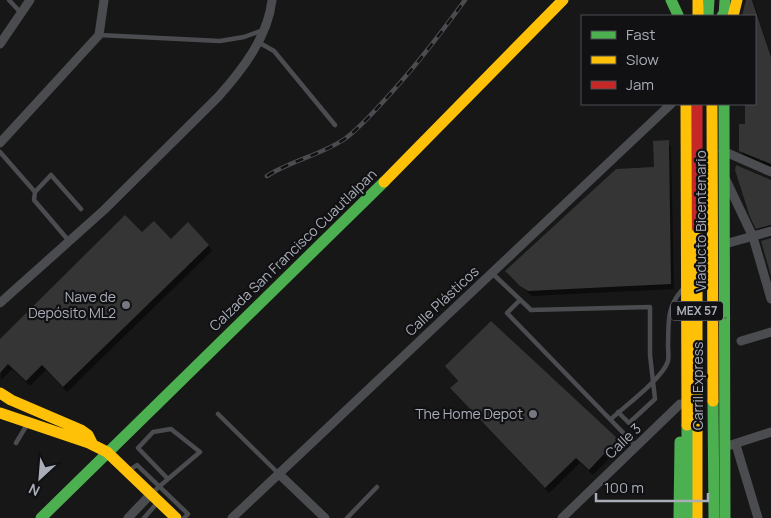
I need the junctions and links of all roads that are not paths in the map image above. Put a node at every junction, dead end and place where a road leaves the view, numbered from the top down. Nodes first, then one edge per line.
1 (9, 0) edge
2 (104, 0) edge
3 (272, 0) edge
4 (563, 0) edge
5 (671, 0) edge
6 (698, 0) edge
7 (712, 0) edge
8 (725, 0) edge
9 (737, 0) edge
10 (28, 1) edge
11 (681, 8) edge
12 (21, 13) junction
13 (698, 15) edge
14 (720, 15) edge
15 (720, 15) edge
16 (721, 15) edge
17 (266, 29) junction
18 (99, 35) junction
19 (258, 42) junction
20 (0, 44) edge
21 (669, 105) edge
22 (681, 105) edge
23 (686, 105) edge
24 (698, 105) edge
25 (708, 105) edge
26 (713, 105) edge
27 (724, 105) edge
28 (335, 125) dead end
29 (0, 143) edge
30 (724, 151) junction
31 (0, 152) edge
32 (771, 172) edge
33 (724, 176) junction
34 (35, 192) junction
35 (81, 209) dead end
36 (771, 231) edge
37 (682, 235) junction
38 (753, 237) junction
39 (69, 241) junction
40 (725, 244) junction
41 (697, 259) junction
42 (492, 272) junction
43 (682, 290) junction
44 (771, 299) edge
45 (520, 300) junction
46 (0, 303) edge
47 (771, 332) edge
48 (741, 341) dead end
49 (653, 381) junction
50 (0, 393) edge
51 (680, 404) junction
52 (0, 412) edge
53 (618, 412) junction
54 (218, 414) dead end
55 (611, 418) junction
56 (28, 422) junction
57 (771, 432) edge
58 (16, 443) dead end
59 (93, 445) junction
60 (731, 445) junction
61 (637, 447) junction
62 (697, 450) junction
63 (107, 452) junction
64 (279, 474) junction
65 (679, 477) junction
66 (168, 479) junction
67 (377, 487) dead end
68 (708, 489) junction
69 (156, 494) junction
70 (42, 518) edge
71 (128, 518) edge
72 (144, 518) edge
73 (176, 518) edge
74 (184, 518) edge
75 (232, 518) edge
76 (325, 518) edge
77 (347, 518) edge
78 (562, 518) edge
79 (679, 518) edge
80 (687, 518) edge
81 (697, 518) edge
82 (708, 518) edge
83 (717, 518) edge
84 (725, 518) edge
85 (758, 518) edge

1 - 12 lane
2 - 18 street
3 - 17 street
4 - 63 main road, Calzada San Francisco Cuautlalpan
5 - 11 main road
6 - 13 main road
7 - 14 main road
8 - 15 main road
9 - 16 main road
10 - 12 street
12 - 20 street
17 - 18 lane
17 - 19 street
18 - 29 street
19 - 28 lane
19 - 39 street
21 - 42 street, Calle Plásticos
22 - 37 main road
23 - 80 main road, Viaducto Bicentenario, bridge
24 - 41 main road, MEX 57
25 - 68 main road, MEX 57
26 - 83 main road, Carril Express, bridge
27 - 30 main road
30 - 32 street
30 - 33 main road
31 - 34 lane
33 - 38 street
33 - 40 main road
34 - 35 lane
34 - 39 lane
36 - 38 street
37 - 41 main road
37 - 43 main road
38 - 40 street
38 - 44 street
39 - 46 street
40 - 60 main road
41 - 62 main road, MEX 57
42 - 45 lane
42 - 64 street, Calle Plásticos
43 - 49 lane
43 - 51 main road
45 - 49 lane
45 - 55 lane
47 - 48 street
49 - 53 lane
49 - 53 lane
50 - 59 main road
51 - 61 street, Calle 3
51 - 65 main road
52 - 56 main road
53 - 55 lane
54 - 64 lane
55 - 61 lane
56 - 58 lane
56 - 59 main road
57 - 60 street
59 - 63 main road
60 - 84 main road
60 - 85 street
61 - 78 street, Calle 3
62 - 65 main road
62 - 81 main road, MEX 57
63 - 69 main road
63 - 70 main road, Calzada San Francisco Cuautlalpan
64 - 75 street, Calle Plásticos
64 - 76 street
65 - 79 main road
66 - 66 lane
66 - 69 lane
67 - 77 lane
68 - 82 main road, MEX 57
68 - 83 main road
69 - 71 street
69 - 72 lane
69 - 73 main road
69 - 74 lane

